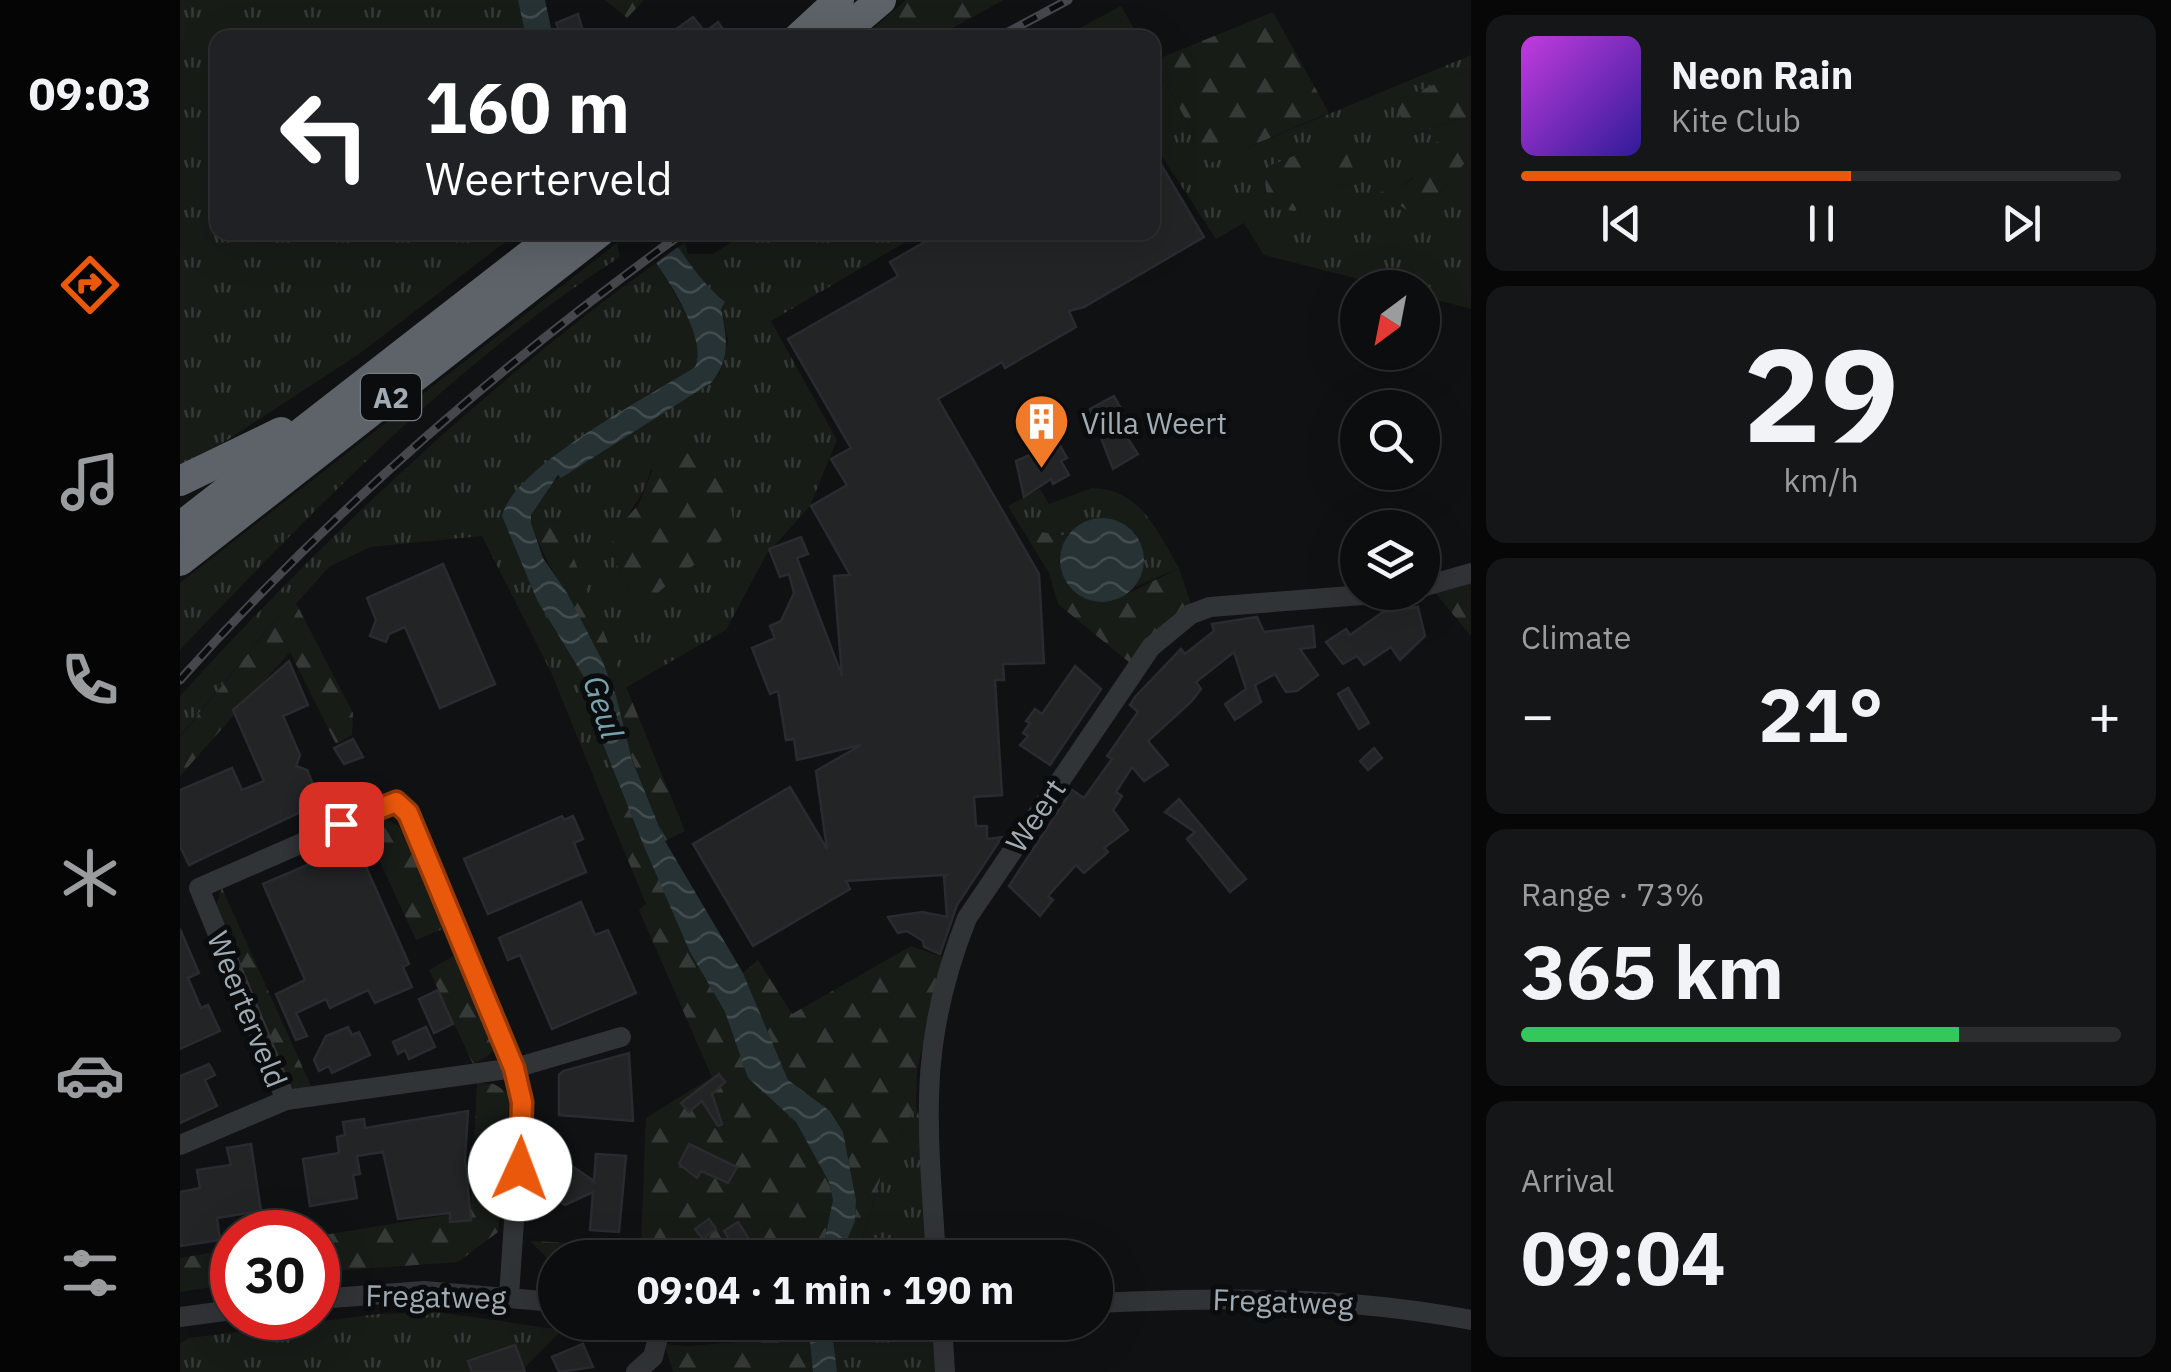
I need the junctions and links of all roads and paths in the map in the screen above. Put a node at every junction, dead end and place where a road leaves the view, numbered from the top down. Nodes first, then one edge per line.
1 (839, 0) edge
2 (881, 0) edge
3 (807, 30) edge
4 (845, 30) edge
5 (549, 240) edge
6 (590, 240) edge
7 (330, 410) junction
8 (180, 481) edge
9 (180, 527) edge
10 (180, 561) edge
11 (1471, 573) edge
12 (1440, 582) edge
13 (1340, 597) edge
14 (621, 1038) dead end
15 (514, 1068) junction
16 (286, 1100) junction
17 (180, 1144) edge
18 (935, 1240) edge
19 (509, 1296) junction
20 (340, 1297) edge
21 (538, 1300) edge
22 (1113, 1301) edge
23 (210, 1313) edge
24 (180, 1318) edge
25 (1471, 1320) edge
26 (657, 1340) edge
27 (943, 1340) edge
28 (636, 1372) edge
29 (945, 1372) edge

1 - 3 highway
2 - 4 highway
5 - 7 highway, A2
6 - 10 highway, A2
7 - 8 highway, A2
7 - 9 highway, A2
11 - 12 street
13 - 18 street, Weert
14 - 15 street
15 - 16 street, Weerterveld
15 - 16 street, Weerterveld
15 - 19 street, Weerterveld
16 - 17 street, Weerterveld
19 - 20 street, Fregatweg
19 - 21 street, Fregatweg
22 - 25 street, Fregatweg
23 - 24 street
26 - 28 street
27 - 29 street

